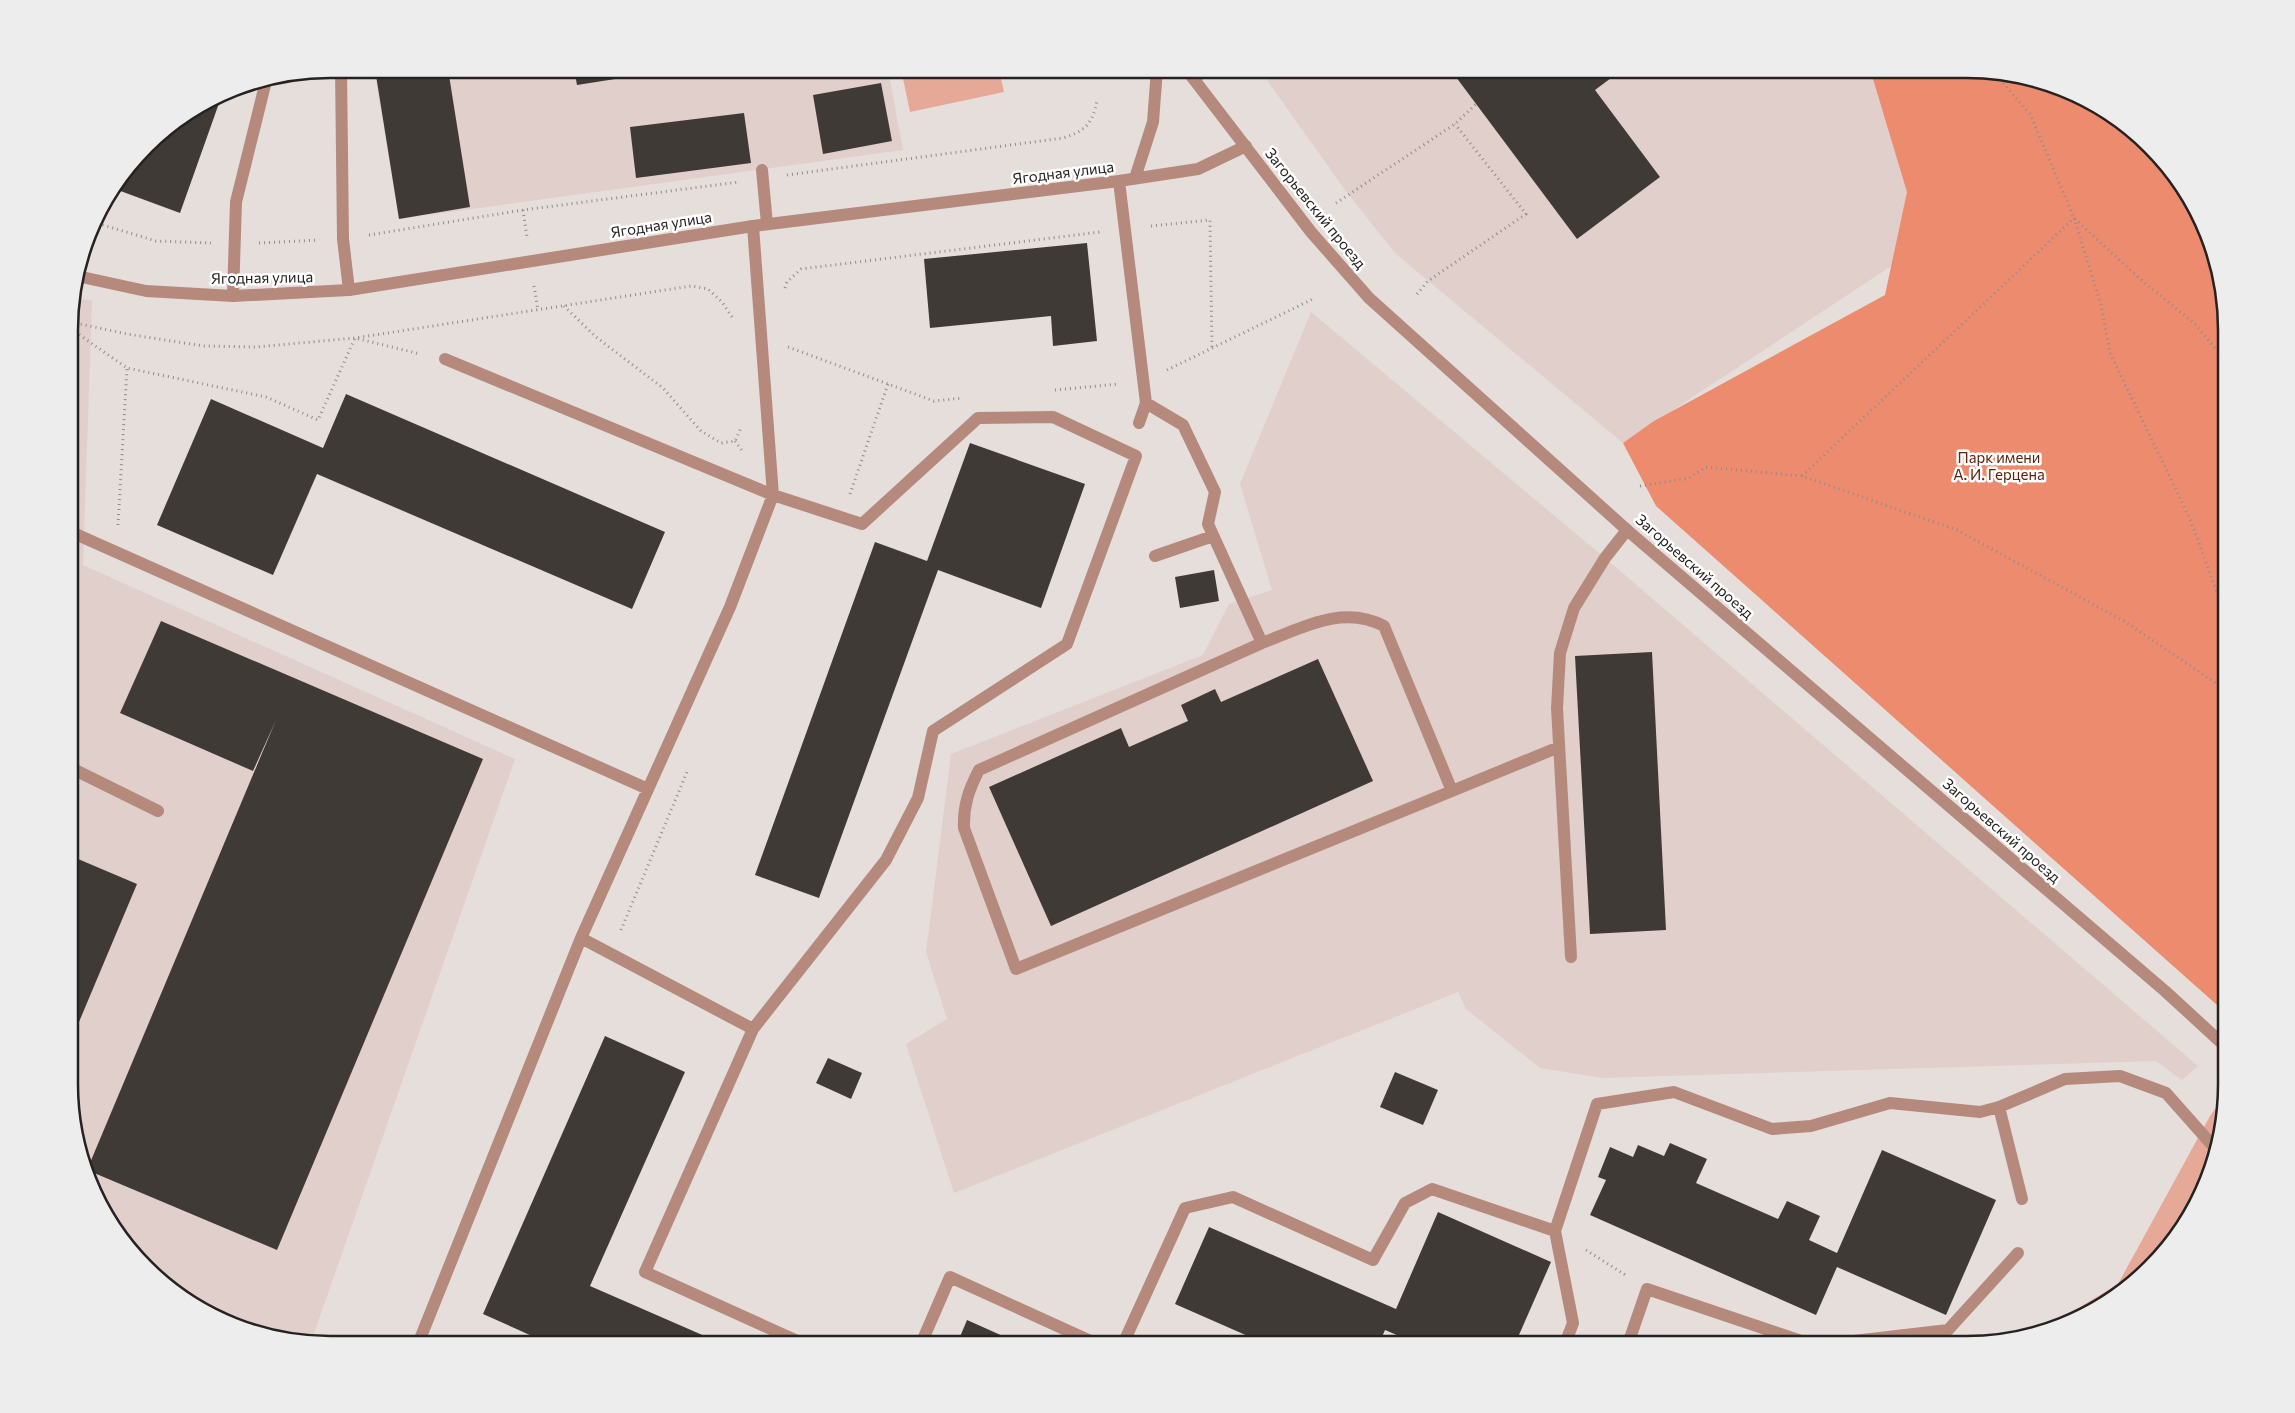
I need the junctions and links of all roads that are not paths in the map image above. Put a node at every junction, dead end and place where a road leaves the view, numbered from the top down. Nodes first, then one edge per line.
1 (341, 78) edge
2 (1156, 78) edge
3 (1192, 78) edge
4 (265, 86) edge
5 (1246, 146) junction
6 (763, 174) road end
7 (1135, 178) junction
8 (1119, 181) junction
9 (767, 224) junction
10 (753, 226) junction
11 (83, 277) edge
12 (349, 290) junction
13 (233, 296) junction
14 (445, 359) road end
15 (1146, 404) junction
16 (1139, 423) dead end
17 (773, 495) junction
18 (1627, 530) junction
19 (78, 535) edge
20 (1213, 536) junction
21 (1155, 556) dead end
22 (1262, 643) junction
23 (1559, 747) junction
24 (78, 771) edge
25 (648, 788) junction
26 (1452, 791) junction
27 (158, 811) dead end
28 (581, 938) junction
29 (1571, 957) dead end
30 (753, 1029) junction
31 (2218, 1039) edge
32 (1999, 1107) junction
33 (2210, 1143) edge
34 (2022, 1199) dead end
35 (1555, 1231) junction
36 (2018, 1253) dead end
37 (421, 1336) edge
38 (786, 1336) edge
39 (924, 1336) edge
40 (1079, 1336) edge
41 (1127, 1336) edge
42 (1568, 1336) edge
43 (1631, 1336) edge
44 (1786, 1336) edge
45 (1897, 1336) edge

1 - 12 street
2 - 7 street
3 - 5 street, Загорьевский проезд
4 - 13 street
5 - 7 street, Ягодная улица
5 - 18 street, Загорьевский проезд
6 - 9 street
7 - 8 street, Ягодная улица
8 - 9 street, Ягодная улица
8 - 15 street
9 - 10 street, Ягодная улица
10 - 12 street, Ягодная улица
10 - 17 street
11 - 13 street, Ягодная улица
12 - 13 street, Ягодная улица
14 - 17 street
15 - 16 street
15 - 20 street
17 - 25 street
17 - 30 street
18 - 23 street
18 - 31 street, Загорьевский проезд
19 - 25 street
20 - 21 street
20 - 22 street
22 - 26 street
22 - 26 street
23 - 26 street
23 - 29 street
24 - 27 street
25 - 28 street
28 - 30 street
28 - 37 street
30 - 38 street
32 - 33 street
32 - 34 street
32 - 35 street
35 - 41 street
35 - 42 street
36 - 45 street
39 - 40 street
43 - 44 street

